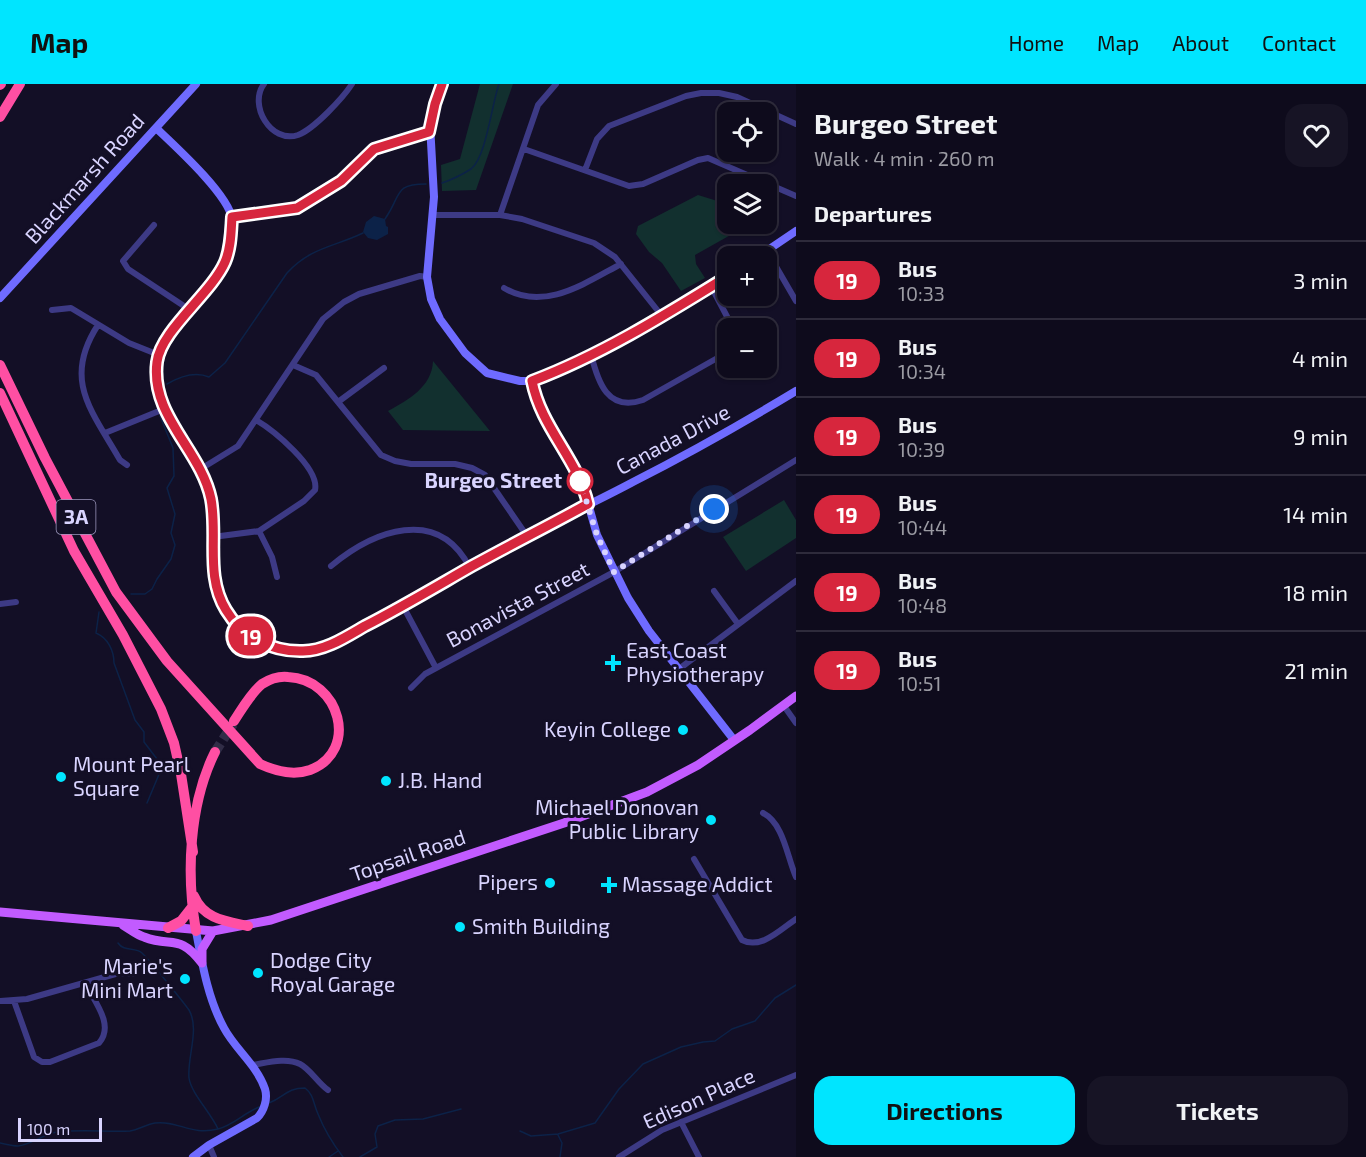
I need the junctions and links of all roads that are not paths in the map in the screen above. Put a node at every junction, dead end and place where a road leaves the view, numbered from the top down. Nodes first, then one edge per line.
1 (20, 84) edge
2 (196, 84) edge
3 (264, 84) edge
4 (352, 84) edge
5 (442, 84) edge
6 (556, 84) edge
7 (0, 117) edge
8 (796, 124) edge
9 (156, 128) junction
10 (429, 132) junction
11 (524, 149) junction
12 (585, 170) junction
13 (796, 196) edge
14 (432, 215) junction
15 (500, 215) junction
16 (232, 217) junction
17 (154, 225) dead end
18 (796, 231) edge
19 (774, 246) edge
20 (621, 264) junction
21 (777, 274) edge
22 (427, 277) junction
23 (717, 282) edge
24 (711, 286) junction
25 (504, 288) dead end
26 (0, 298) edge
27 (796, 301) edge
28 (52, 310) dead end
29 (190, 310) junction
30 (662, 316) junction
31 (728, 318) edge
32 (98, 325) junction
33 (591, 354) junction
34 (159, 355) junction
35 (717, 358) edge
36 (0, 364) edge
37 (293, 365) junction
38 (384, 368) dead end
39 (532, 381) junction
40 (796, 391) edge
41 (0, 393) edge
42 (338, 402) junction
43 (164, 409) junction
44 (256, 420) junction
45 (105, 433) junction
46 (796, 460) edge
47 (127, 465) dead end
48 (199, 470) junction
49 (588, 504) junction
50 (260, 531) junction
51 (527, 536) junction
52 (213, 537) junction
53 (331, 566) dead end
54 (470, 568) junction
55 (614, 572) junction
56 (277, 577) dead end
57 (796, 581) edge
58 (714, 591) dead end
59 (16, 602) dead end
60 (0, 604) edge
61 (403, 606) junction
62 (738, 624) junction
63 (436, 668) junction
64 (679, 669) junction
65 (411, 688) dead end
66 (796, 696) edge
67 (784, 706) junction
68 (234, 722) tunnel mouth
69 (796, 723) edge
70 (734, 740) junction
71 (215, 752) tunnel mouth
72 (763, 813) dead end
73 (193, 852) junction
74 (694, 859) dead end
75 (796, 877) edge
76 (191, 890) junction
77 (192, 907) junction
78 (0, 912) edge
79 (796, 919) edge
80 (122, 924) junction
81 (248, 926) junction
82 (168, 928) junction
83 (196, 931) junction
84 (213, 932) junction
85 (202, 963) junction
86 (133, 974) dead end
87 (85, 983) junction
88 (0, 1001) edge
89 (14, 1001) junction
90 (252, 1065) junction
91 (796, 1075) edge
92 (328, 1090) dead end
93 (681, 1122) junction
94 (209, 1145) junction
95 (193, 1157) edge
96 (214, 1157) edge
97 (619, 1157) edge
98 (699, 1157) edge

1 - 7 highway
2 - 9 street, Blackmarsh Road
3 - 4 street
5 - 10 street
6 - 11 street
8 - 12 street
9 - 16 street
9 - 26 street, Blackmarsh Road
10 - 14 street
10 - 16 street
11 - 12 street
11 - 15 street
12 - 13 street
14 - 15 street
14 - 22 street
15 - 20 street
16 - 29 street, Canada Drive
17 - 29 street
18 - 19 street
20 - 25 street
20 - 30 street
21 - 27 street
22 - 37 street
22 - 39 street
23 - 24 street
24 - 30 street
24 - 31 street
28 - 32 street
29 - 34 street, Canada Drive
30 - 33 street
32 - 34 street
32 - 45 street
33 - 35 street
33 - 39 street
34 - 43 street, Canada Drive
36 - 68 highway, 3A
37 - 42 street
37 - 44 street
38 - 42 street
39 - 49 street
40 - 49 street, Canada Drive
41 - 73 highway, 3A
42 - 51 street
43 - 45 street
43 - 48 street, Canada Drive
44 - 48 street
44 - 50 street
45 - 47 street
46 - 55 street, Bonavista Street
48 - 52 street, Canada Drive
49 - 51 street, Canada Drive
49 - 55 street
50 - 52 street
50 - 56 street
51 - 54 street, Canada Drive
52 - 61 street, Canada Drive
53 - 54 street
54 - 61 street, Canada Drive
55 - 63 street, Bonavista Street
55 - 64 street
57 - 62 street
58 - 62 street
59 - 60 street
61 - 63 street
62 - 64 street
63 - 65 street, Bonavista Street
64 - 70 street
66 - 67 main road, Topsail Road
67 - 69 street
67 - 70 main road, Topsail Road
70 - 81 main road, Topsail Road
71 - 73 highway
72 - 75 street
73 - 76 highway
74 - 79 street
76 - 77 highway
76 - 81 highway
77 - 82 highway
77 - 83 highway
78 - 80 main road, Topsail Road
80 - 82 main road, Topsail Road
80 - 85 main road
81 - 84 main road, Topsail Road
82 - 83 main road, Topsail Road
83 - 84 main road, Topsail Road
83 - 85 street
84 - 85 main road
85 - 90 street
86 - 87 street
87 - 89 street
87 - 89 street
88 - 89 street
90 - 92 street
90 - 94 street
91 - 93 street, Edison Place
93 - 97 street, Edison Place
93 - 98 street
94 - 95 street
94 - 96 street

